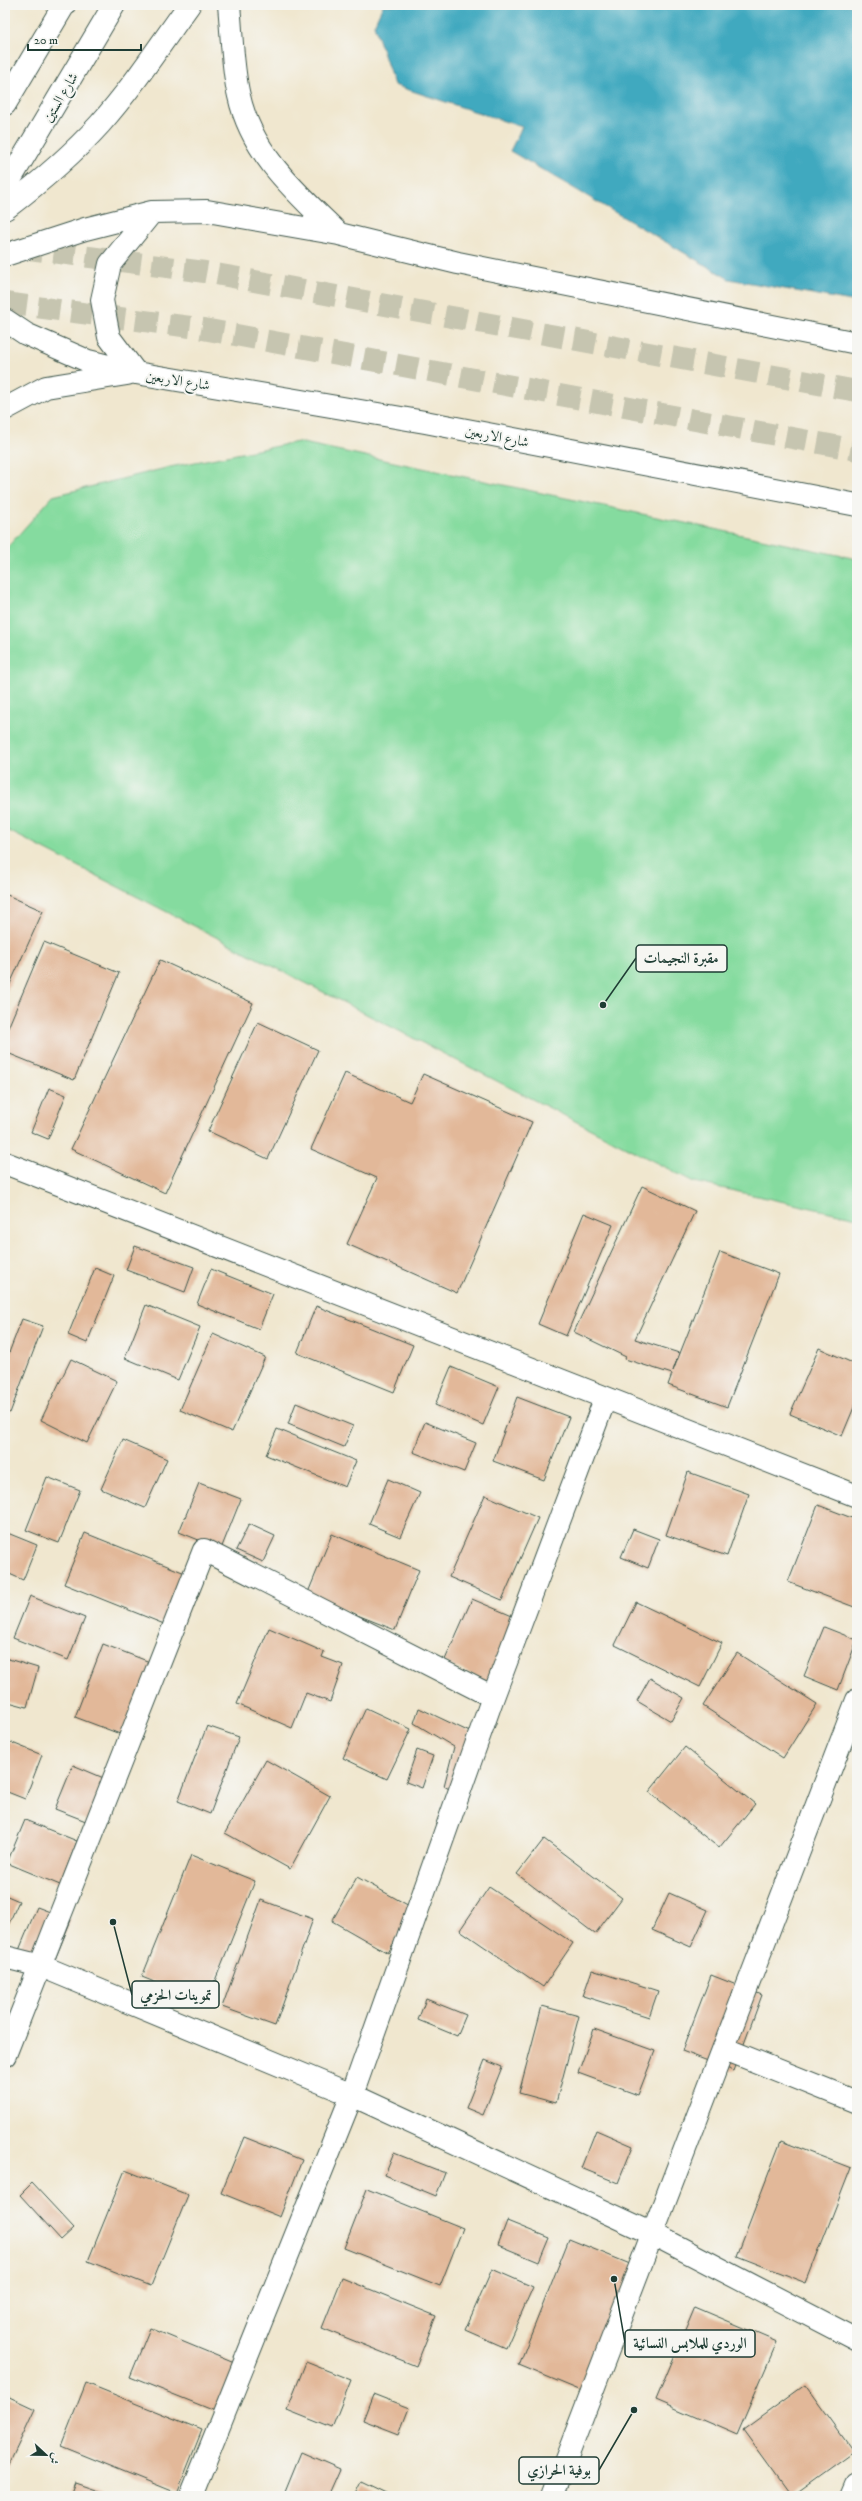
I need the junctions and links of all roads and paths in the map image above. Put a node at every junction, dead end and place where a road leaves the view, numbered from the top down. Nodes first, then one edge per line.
1 (64, 5) edge
2 (114, 5) edge
3 (189, 5) edge
4 (229, 5) edge
5 (5, 104) edge
6 (5, 188) edge
7 (5, 209) edge
8 (152, 212) junction
9 (338, 234) junction
10 (5, 255) edge
11 (5, 320) edge
12 (857, 343) edge
13 (136, 373) junction
14 (5, 408) edge
15 (857, 505) edge
16 (5, 1163) edge
17 (605, 1399) junction
18 (857, 1496) edge
19 (494, 1697) junction
20 (857, 1700) edge
21 (5, 1957) edge
22 (41, 1966) junction
23 (725, 2049) junction
24 (5, 2054) edge
25 (352, 2095) junction
26 (857, 2102) edge
27 (653, 2234) junction
28 (857, 2340) edge
29 (857, 2484) edge
30 (192, 2496) edge
31 (552, 2496) edge
32 (852, 2496) edge

1 - 5 main road
2 - 6 main road, شارع الستين
3 - 7 main road
4 - 9 main road
8 - 9 main road
8 - 10 main road
8 - 13 main road
9 - 12 main road
11 - 13 main road
13 - 14 main road
13 - 15 main road, شارع الاربعين
16 - 17 main road
17 - 18 main road
17 - 19 main road
19 - 22 main road
19 - 25 main road
20 - 23 main road
21 - 22 main road
22 - 24 main road
22 - 25 main road
23 - 26 main road
23 - 27 main road
25 - 27 main road
25 - 30 main road
27 - 28 main road
27 - 31 main road
29 - 32 main road

